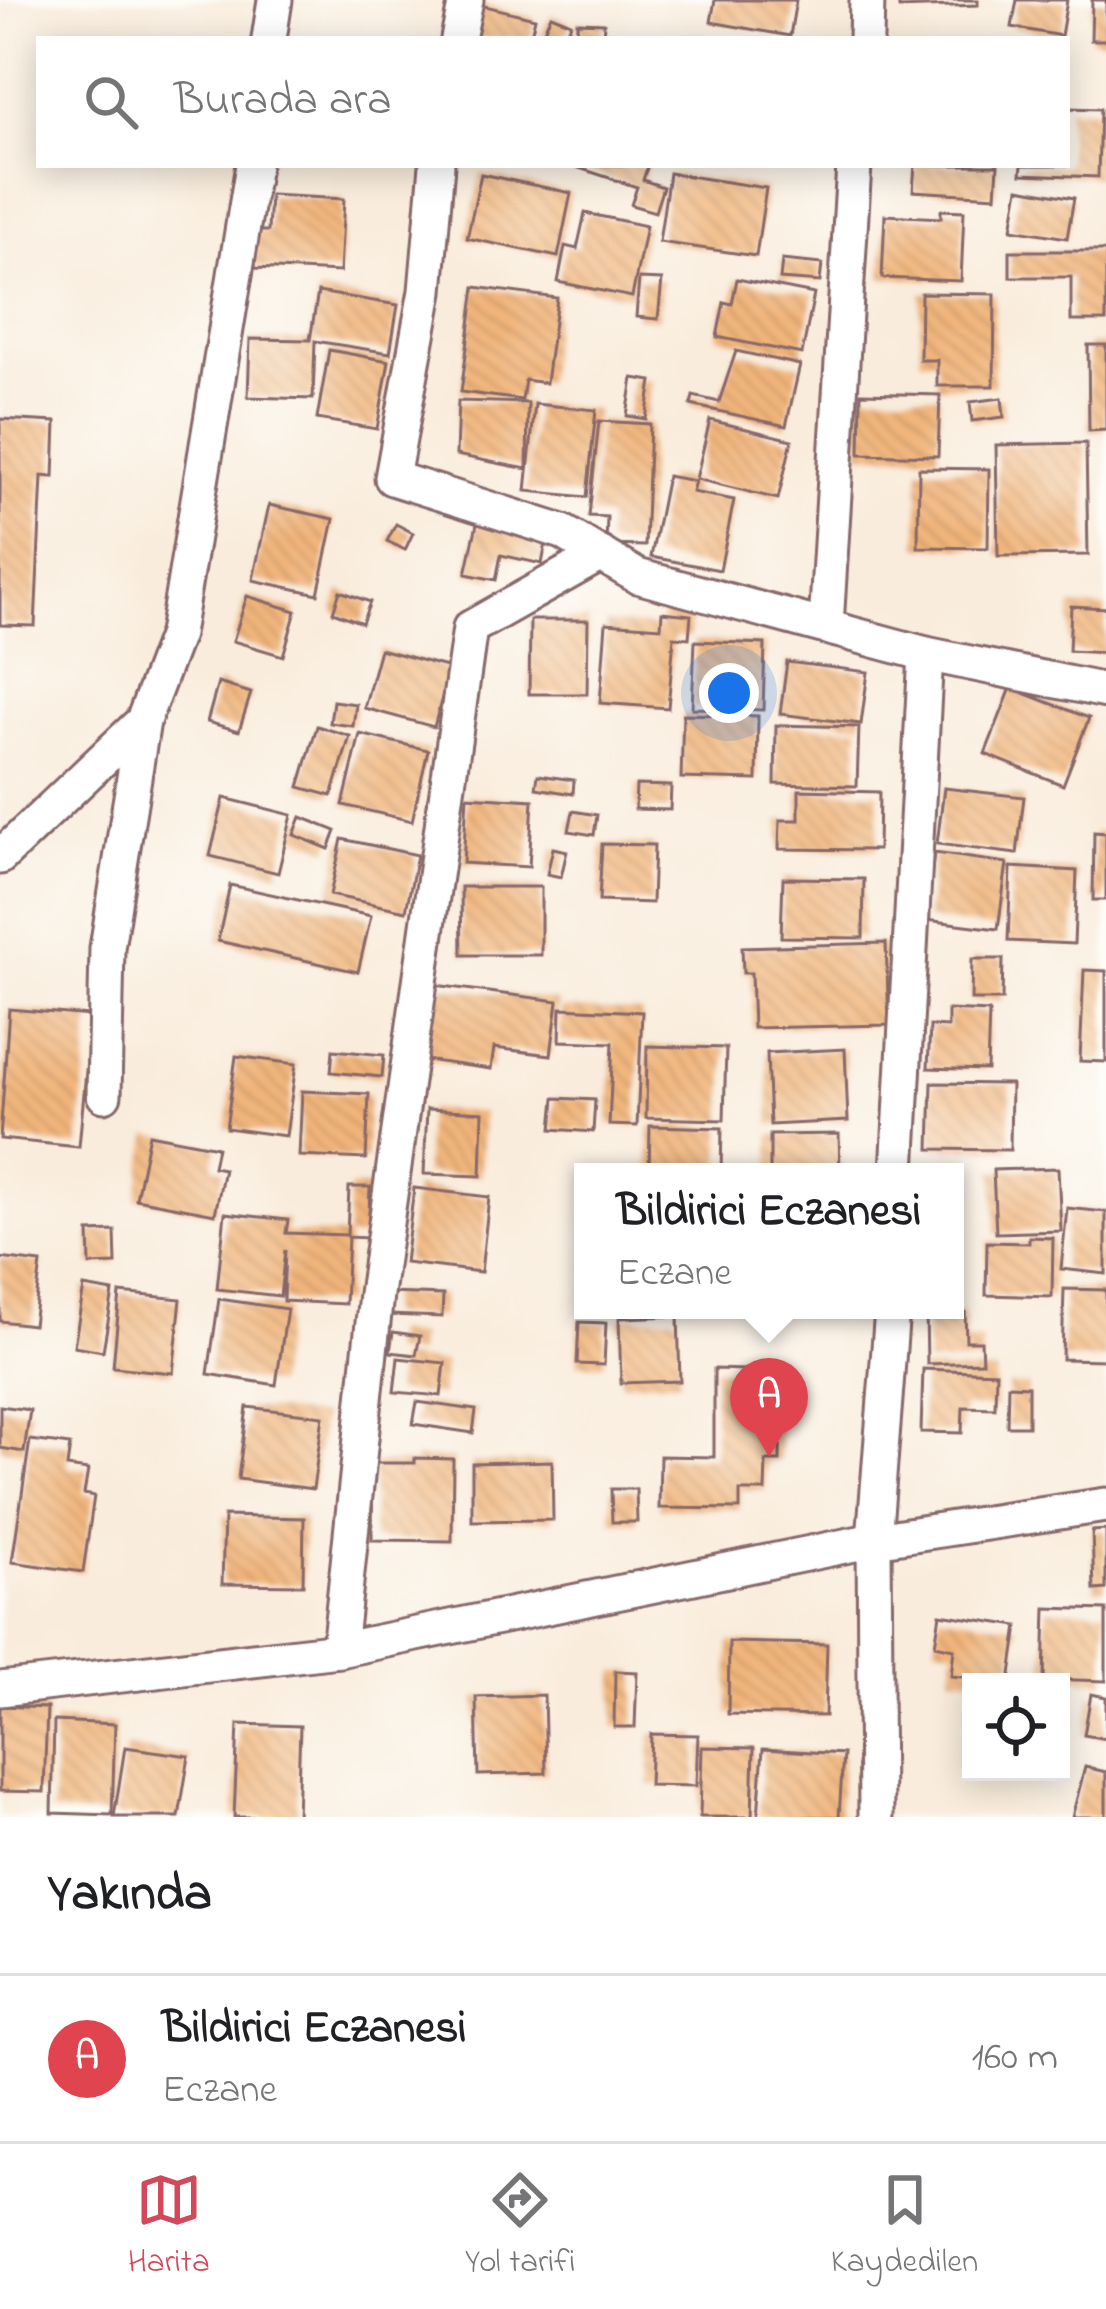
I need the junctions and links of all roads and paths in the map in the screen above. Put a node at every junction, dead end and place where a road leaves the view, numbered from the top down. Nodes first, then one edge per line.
1 (274, 0) edge
2 (466, 0) edge
3 (867, 0) edge
4 (269, 36) edge
5 (459, 36) edge
6 (866, 36) edge
7 (253, 168) edge
8 (437, 168) edge
9 (854, 168) edge
10 (601, 554) junction
11 (826, 626) junction
12 (926, 654) junction
13 (1106, 691) edge
14 (143, 721) junction
15 (0, 857) edge
16 (104, 1095) dead end
17 (898, 1163) edge
18 (891, 1319) edge
19 (1106, 1505) edge
20 (874, 1540) junction
21 (339, 1650) junction
22 (0, 1689) edge
23 (876, 1817) edge

1 - 4 street
2 - 5 street
3 - 6 street
7 - 14 street
8 - 10 street
9 - 11 street
10 - 11 street
10 - 21 street
11 - 12 street
12 - 13 street
12 - 17 street
14 - 15 street
14 - 16 street
18 - 20 street
19 - 20 street
20 - 21 street
20 - 23 street
21 - 22 street

